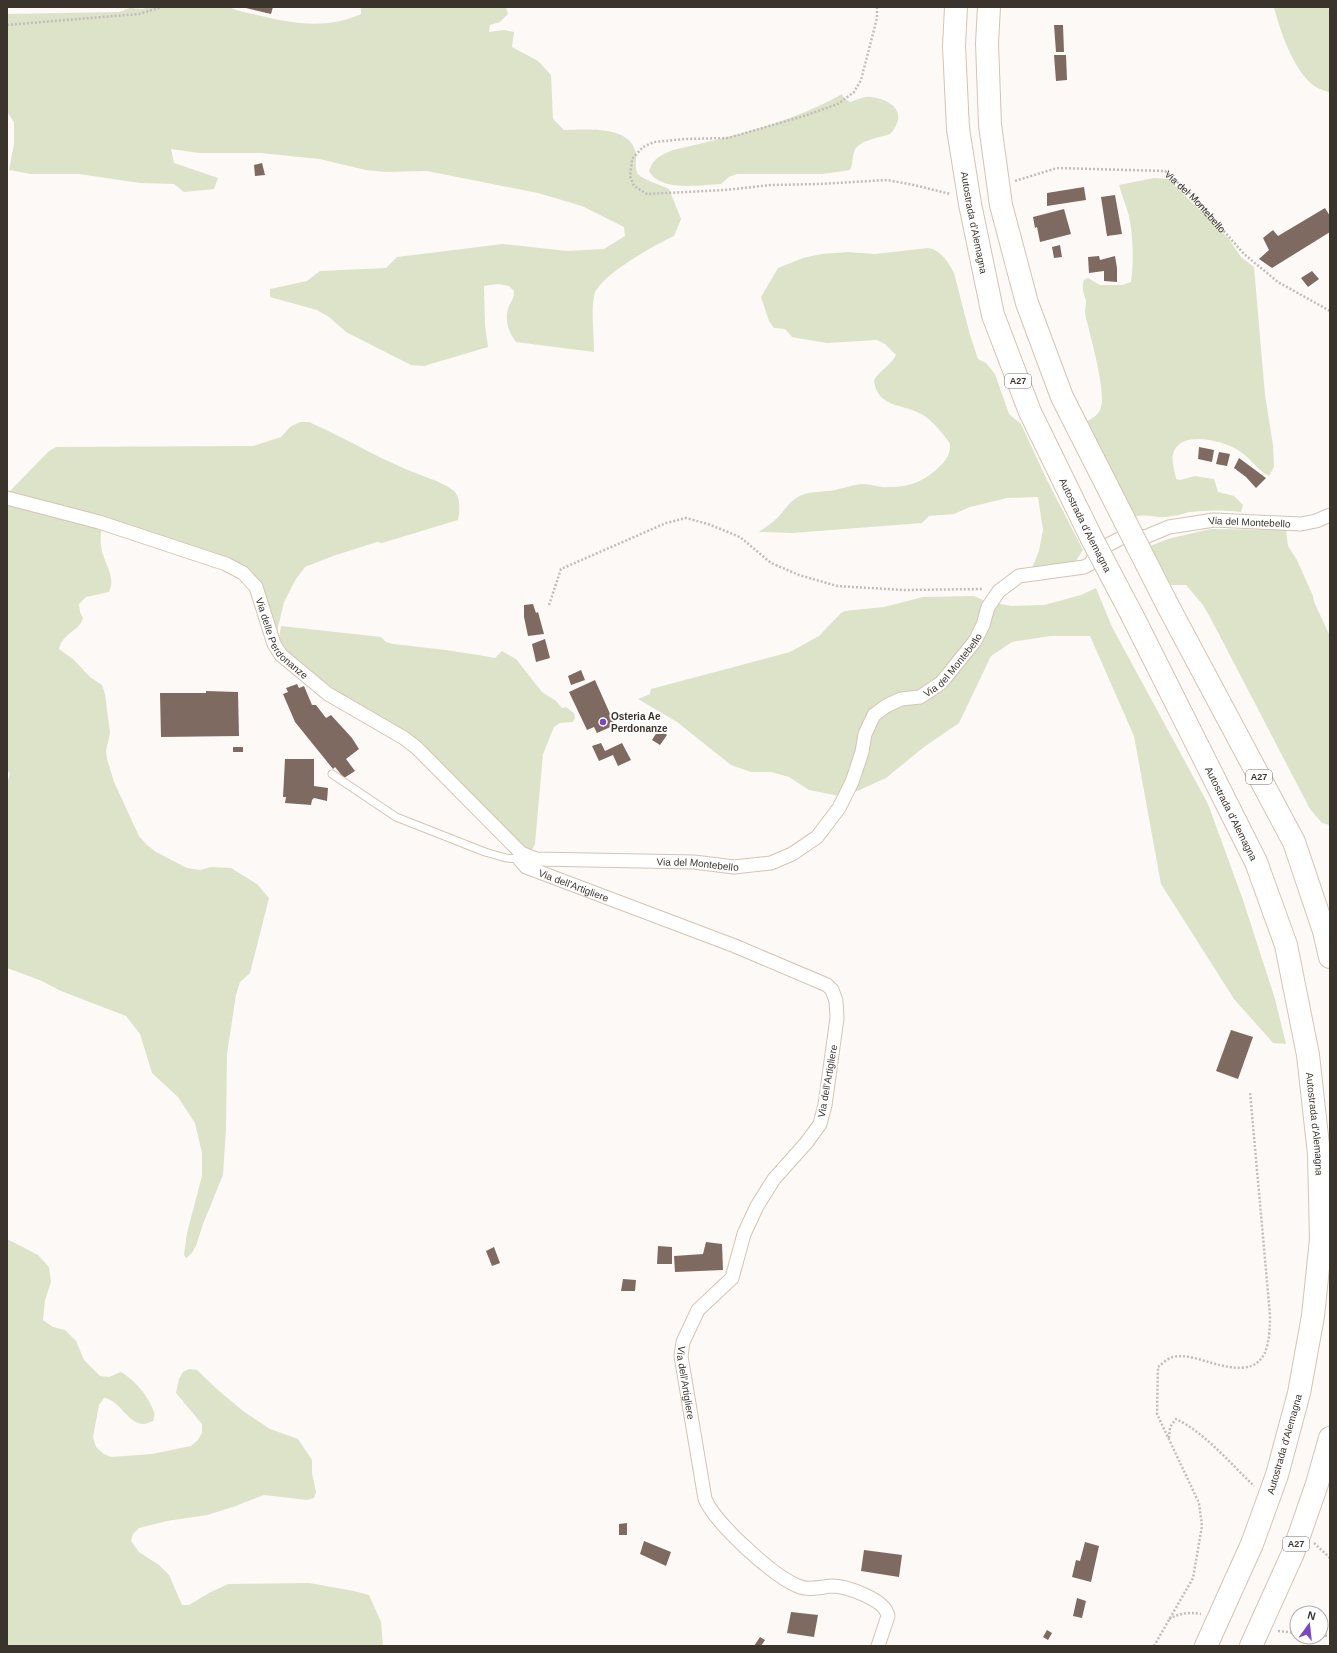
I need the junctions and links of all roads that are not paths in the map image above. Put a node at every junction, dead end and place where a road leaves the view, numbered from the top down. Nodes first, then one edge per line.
1 (956, 7) edge
2 (989, 7) edge
3 (7, 498) edge
4 (1330, 515) edge
5 (332, 774) dead end
6 (520, 856) junction
7 (1330, 957) edge
8 (1330, 1438) edge
9 (878, 1646) edge
10 (1206, 1646) edge
11 (1251, 1646) edge

1 - 10 highway, Autostrada d'Alemagna / A27, bridge
2 - 7 highway, A27, bridge
3 - 6 street, Via delle Perdonanze
4 - 6 street, Via del Montebello
5 - 6 lane
6 - 9 street, Via dell'Artigliere
8 - 11 highway, A27

